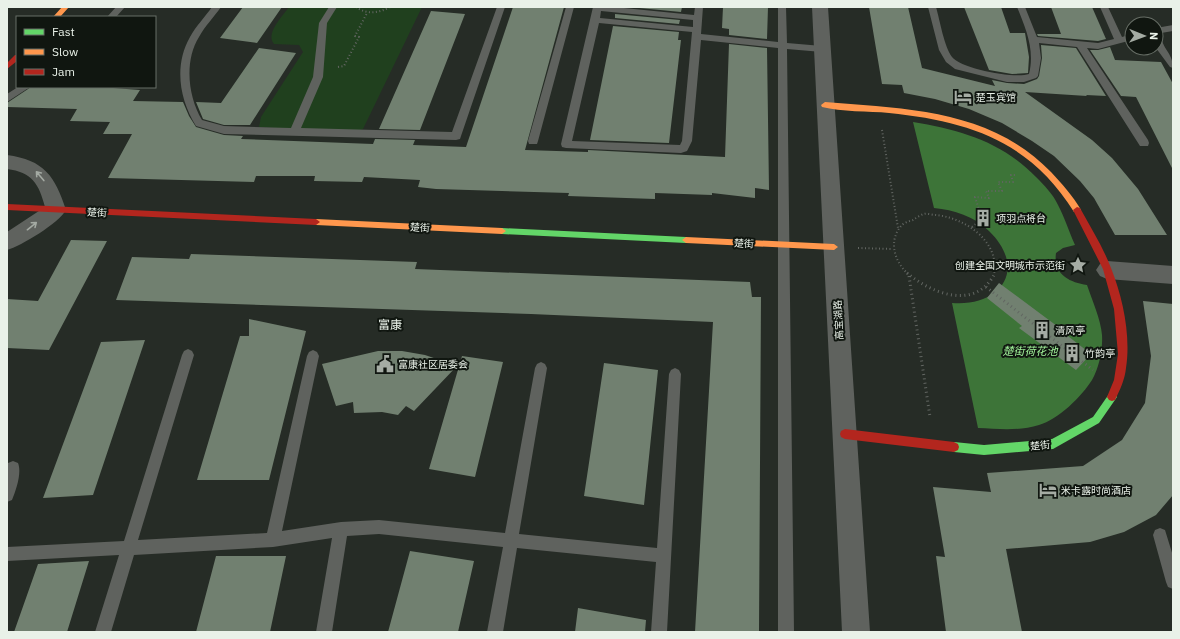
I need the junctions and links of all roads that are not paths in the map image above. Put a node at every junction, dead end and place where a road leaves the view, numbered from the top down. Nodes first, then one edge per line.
1 (66, 7) edge
2 (121, 7) edge
3 (217, 7) edge
4 (333, 7) edge
5 (502, 7) edge
6 (570, 7) edge
7 (598, 7) edge
8 (699, 7) edge
9 (782, 7) edge
10 (820, 7) edge
11 (932, 7) edge
12 (1021, 7) edge
13 (1104, 7) edge
14 (57, 16) edge
15 (112, 16) edge
16 (698, 18) junction
17 (595, 20) junction
18 (697, 33) junction
19 (1124, 39) edge
20 (1034, 40) junction
21 (1119, 41) junction
22 (1080, 44) junction
23 (782, 45) junction
24 (822, 49) junction
25 (1164, 53) edge
26 (16, 58) edge
27 (1173, 65) edge
28 (7, 67) edge
29 (24, 88) edge
30 (7, 99) edge
31 (826, 105) junction
32 (294, 133) junction
33 (533, 141) dead end
34 (1144, 143) dead end
35 (7, 162) edge
36 (7, 207) edge
37 (56, 210) junction
38 (7, 242) edge
39 (784, 245) junction
40 (834, 247) junction
41 (1107, 270) junction
42 (1173, 275) edge
43 (188, 355) dead end
44 (313, 356) dead end
45 (541, 368) dead end
46 (675, 374) dead end
47 (844, 434) junction
48 (13, 468) dead end
49 (7, 495) edge
50 (341, 529) junction
51 (1160, 535) dead end
52 (273, 540) junction
53 (511, 540) junction
54 (128, 548) junction
55 (7, 554) edge
56 (664, 556) junction
57 (1173, 582) edge
58 (103, 632) edge
59 (324, 632) edge
60 (495, 632) edge
61 (659, 632) edge
62 (786, 632) edge
63 (856, 632) edge

1 - 14 street
2 - 15 lane
3 - 32 lane
4 - 32 lane
5 - 32 lane
6 - 33 lane
7 - 16 lane
7 - 17 lane
8 - 16 lane
9 - 23 lane
10 - 24 street, 高宝湖路
11 - 20 lane
12 - 20 lane
13 - 21 lane
16 - 18 lane
17 - 18 lane
17 - 18 lane
18 - 23 lane
19 - 21 lane
20 - 22 lane
21 - 22 lane
22 - 34 lane
23 - 24 lane
23 - 39 lane
24 - 31 street, 高宝湖路
25 - 27 lane
26 - 28 street
29 - 30 lane
31 - 40 street, 高宝湖路
31 - 41 street, 楚街
37 -> 35 street
36 - 37 street, 楚街
38 -> 37 street
37 - 39 street, 楚街
39 - 40 street, 楚街
39 - 62 lane
40 - 47 street, 高宝湖路
41 - 42 street
41 - 47 street, 楚街
43 - 54 lane
44 - 52 lane
45 - 53 lane
46 - 56 lane
47 - 63 street, 高宝湖路
48 - 49 lane
50 - 52 lane
50 - 53 lane
50 - 59 lane
51 - 57 lane
52 - 54 lane
53 - 56 lane
53 - 60 lane
54 - 55 lane
54 - 58 lane
56 - 61 lane

